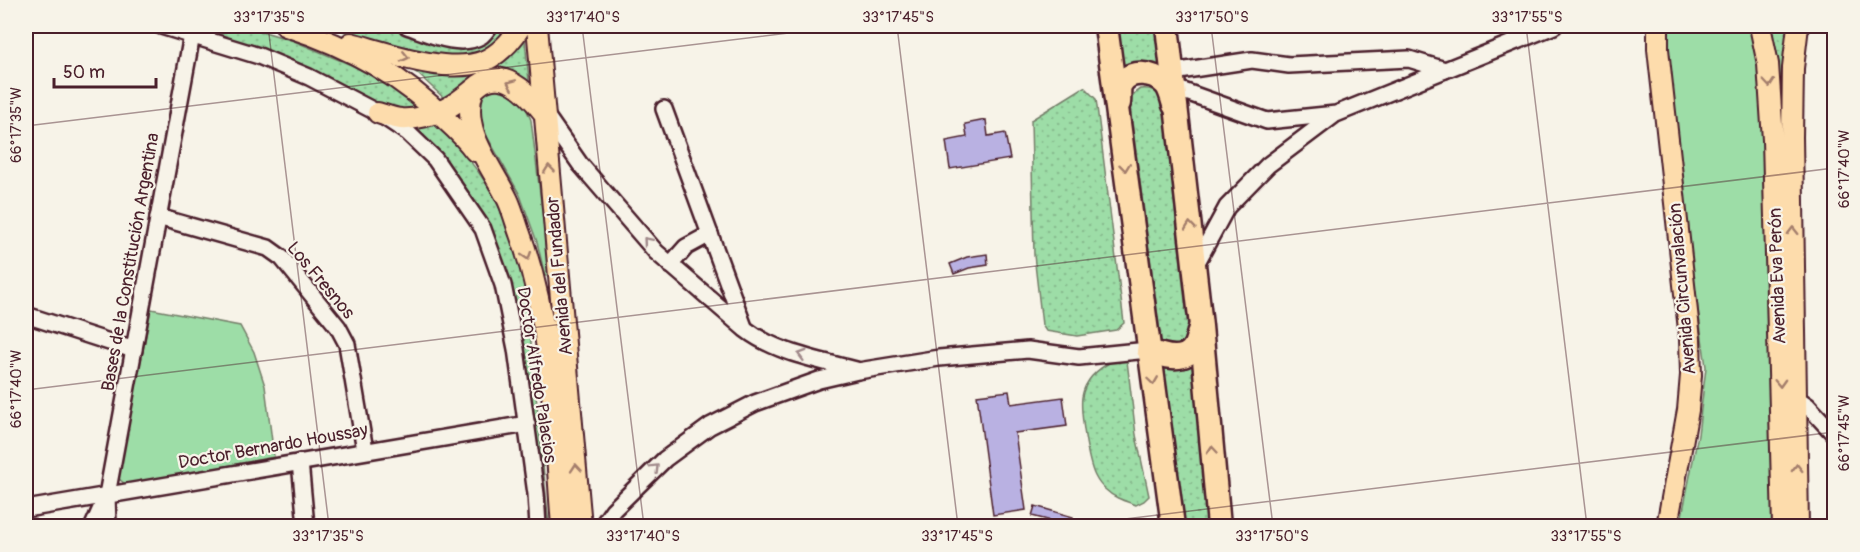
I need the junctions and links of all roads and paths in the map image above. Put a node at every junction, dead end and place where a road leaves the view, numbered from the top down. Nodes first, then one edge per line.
1 (161, 26) edge
2 (286, 26) edge
3 (407, 26) edge
4 (521, 26) edge
5 (537, 26) edge
6 (1106, 26) edge
7 (1167, 26) edge
8 (1554, 26) edge
9 (1655, 26) edge
10 (1761, 26) edge
11 (1798, 26) edge
12 (486, 31) edge
13 (307, 33) junction
14 (192, 35) junction
15 (1445, 70) junction
16 (1174, 80) junction
17 (473, 91) junction
18 (664, 109) dead end
19 (439, 112) junction
20 (543, 112) junction
21 (378, 113) junction
22 (1336, 114) junction
23 (1119, 122) junction
24 (1180, 130) junction
25 (508, 201) junction
26 (158, 217) junction
27 (710, 234) junction
28 (670, 265) junction
29 (1195, 266) junction
30 (26, 315) edge
31 (1201, 326) junction
32 (745, 330) junction
33 (134, 350) junction
34 (1149, 350) junction
35 (858, 371) junction
36 (1795, 397) junction
37 (527, 424) junction
38 (1834, 434) edge
39 (365, 450) junction
40 (300, 462) junction
41 (107, 495) junction
42 (26, 509) edge
43 (1218, 521) edge
44 (93, 526) edge
45 (108, 526) edge
46 (306, 526) edge
47 (538, 526) edge
48 (561, 526) edge
49 (581, 526) edge
50 (602, 526) edge
51 (1173, 526) edge
52 (1667, 526) edge
53 (1783, 526) edge
54 (1798, 526) edge

1 - 14 street, Doctor Alfredo Palacios
2 - 13 main road
3 - 12 street
13 -> 4 main road
5 - 20 main road, Avenida del Fundador
6 - 23 highway
7 - 16 highway
8 - 15 street
9 - 52 main road, Avenida Circunvalación
10 -> 53 main road, Avenida Eva Perón
36 -> 11 main road, Avenida Eva Perón
13 - 19 main road
14 - 21 street, Doctor Alfredo Palacios
14 - 26 street, Bases de la Constitución Argentina
15 - 16 street
15 - 22 street
16 - 22 street
16 - 24 highway
17 - 19 main road
20 -> 17 main road
17 - 25 main road
18 - 27 street
19 - 21 main road
19 - 25 main road
28 -> 20 street
49 -> 20 main road, Avenida del Fundador
21 - 37 street, Doctor Alfredo Palacios
22 - 29 street
23 - 24 highway
23 -> 34 highway
29 -> 24 highway
25 -> 48 main road, Avenida del Fundador
26 - 33 street, Bases de la Constitución Argentina
26 - 39 street, Los Fresnos
27 - 28 street
27 - 32 street
28 - 32 street
29 - 31 highway
30 - 33 street
31 - 34 highway
43 -> 31 highway
35 -> 32 street
33 - 41 street, Bases de la Constitución Argentina
34 - 35 street
34 -> 51 highway
50 -> 35 street
36 - 38 street
54 -> 36 main road, Avenida Eva Perón
37 - 39 street, Doctor Bernardo Houssay
37 - 47 street, Doctor Alfredo Palacios
39 - 40 street, Doctor Bernardo Houssay
40 - 41 street, Doctor Bernardo Houssay
40 - 46 street
41 - 42 street, Doctor Bernardo Houssay
41 - 44 street, Bases de la Constitución Argentina
41 - 45 street, Bases de la Constitución Argentina

